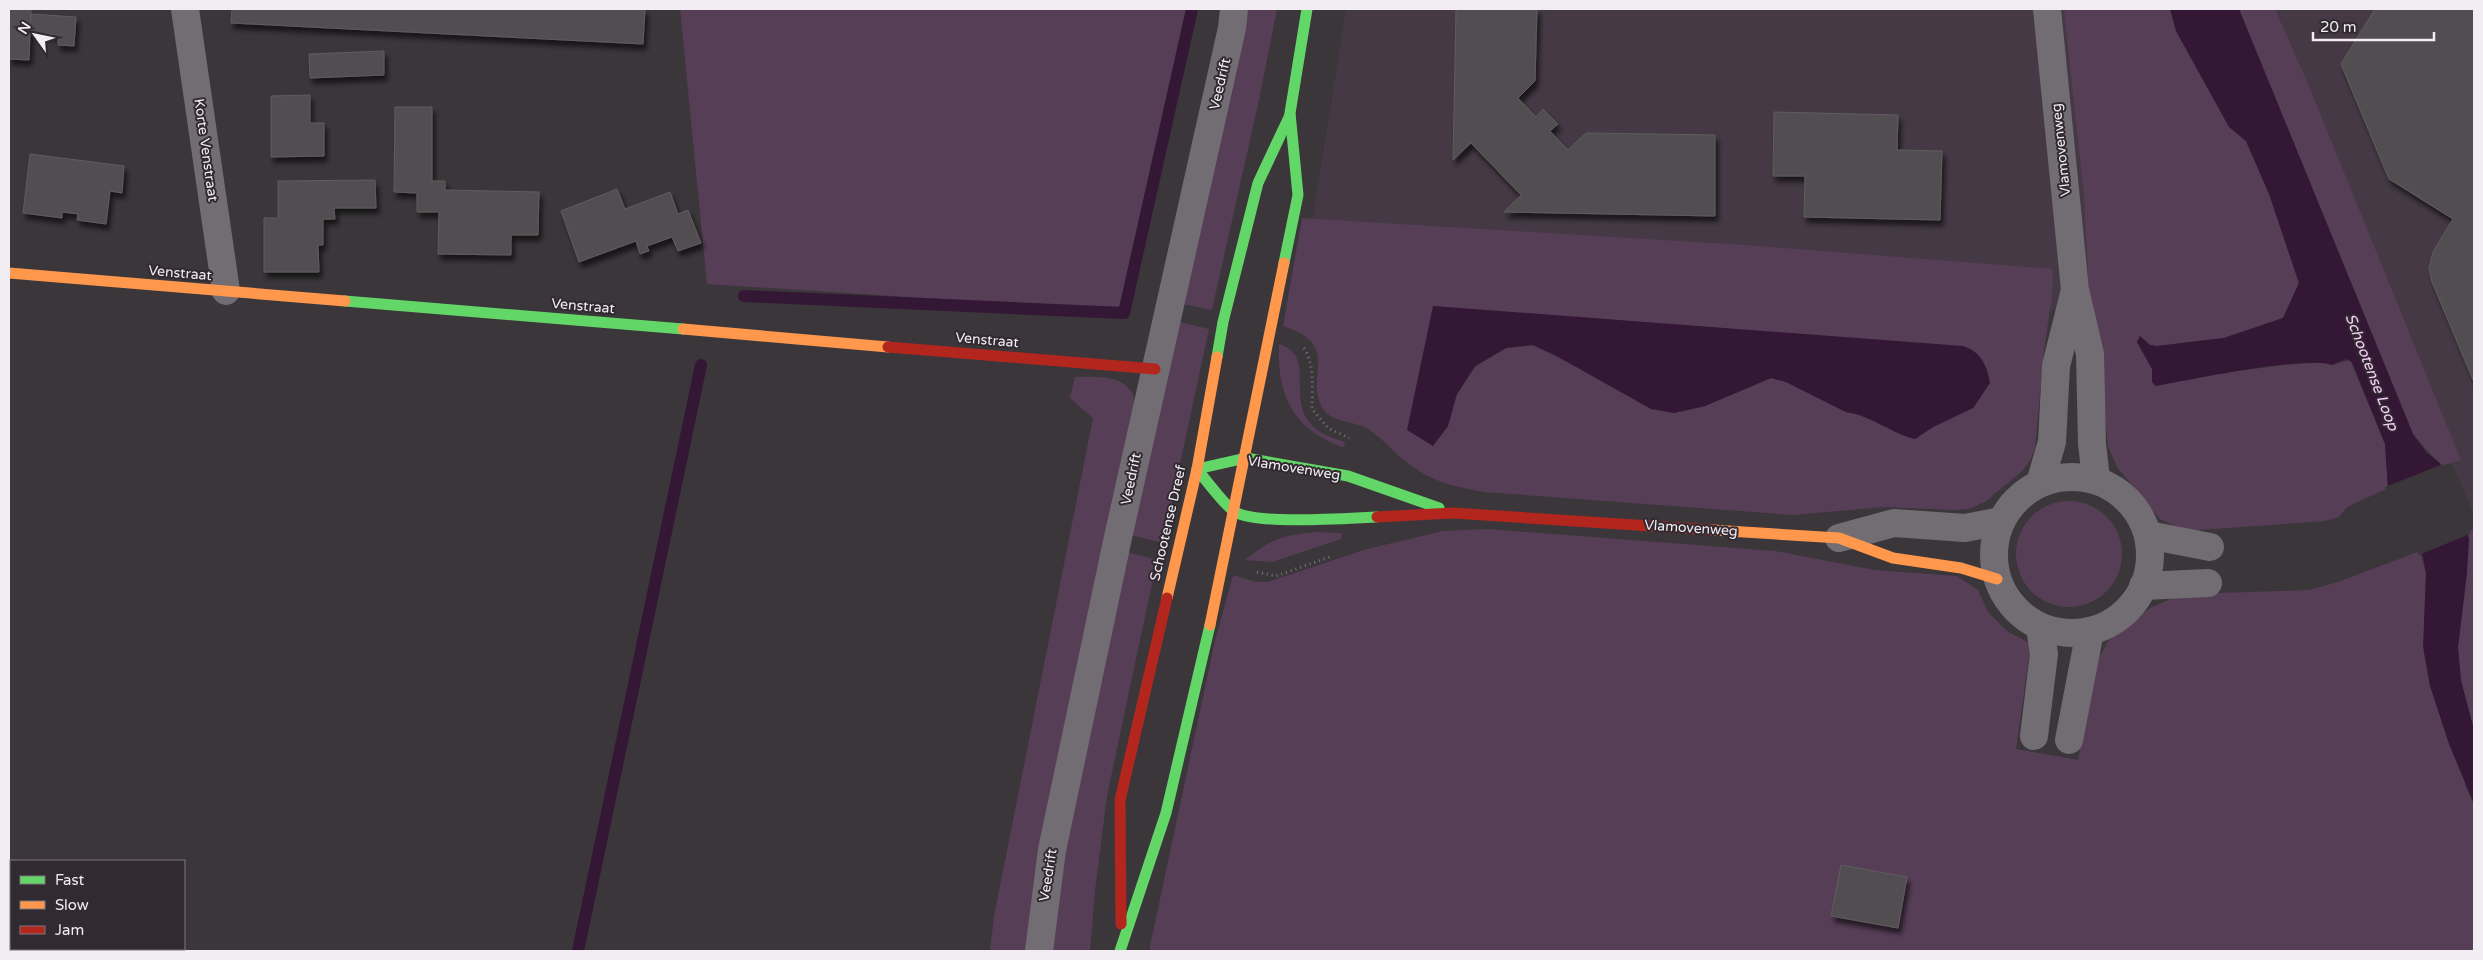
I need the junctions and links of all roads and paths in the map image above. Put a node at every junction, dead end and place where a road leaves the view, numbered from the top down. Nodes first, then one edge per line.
1 (185, 9) edge
2 (1234, 9) edge
3 (1307, 9) edge
4 (2047, 9) edge
5 (1290, 113) junction
6 (9, 273) edge
7 (2075, 290) junction
8 (226, 292) junction
9 (1271, 333) junction
10 (1155, 370) junction
11 (1350, 439) dead end
12 (1246, 458) junction
13 (1196, 468) junction
14 (2096, 480) junction
15 (2040, 483) junction
16 (1235, 512) junction
17 (1453, 513) junction
18 (2001, 521) junction
19 (2148, 535) junction
20 (1839, 538) junction
21 (2210, 547) dead end
22 (1997, 579) junction
23 (2208, 583) dead end
24 (2144, 586) junction
25 (2040, 626) junction
26 (2090, 631) junction
27 (2034, 736) dead end
28 (2069, 740) dead end
29 (1121, 950) edge
30 (1039, 951) edge

1 - 8 street, Korte Venstraat
2 - 10 street, Veedrift
3 - 5 street, Schootense Dreef
4 - 7 street, Vlamovenweg
5 - 9 street, Schootense Dreef
5 - 13 street, Schootense Dreef
6 - 8 street, Venstraat
7 - 14 street, Vlamovenweg
7 - 15 street, Vlamovenweg
8 - 10 street, Venstraat
9 - 11 path
9 - 12 street, Schootense Dreef
10 - 30 street, Veedrift
12 - 13 street, Vlamovenweg
12 - 16 street, Schootense Dreef
12 - 17 street, Vlamovenweg
13 - 16 street
13 - 29 street, Schootense Dreef
14 - 15 street
14 - 19 street
15 - 18 street
16 - 17 street, Vlamovenweg
16 - 29 street, Schootense Dreef
17 - 20 street, Vlamovenweg
18 - 20 street, Vlamovenweg
18 - 22 street
19 - 21 street
19 - 24 street
20 - 22 street, Vlamovenweg
22 - 25 street
23 - 24 street
24 - 26 street
25 - 26 street
25 - 27 street
26 - 28 street

